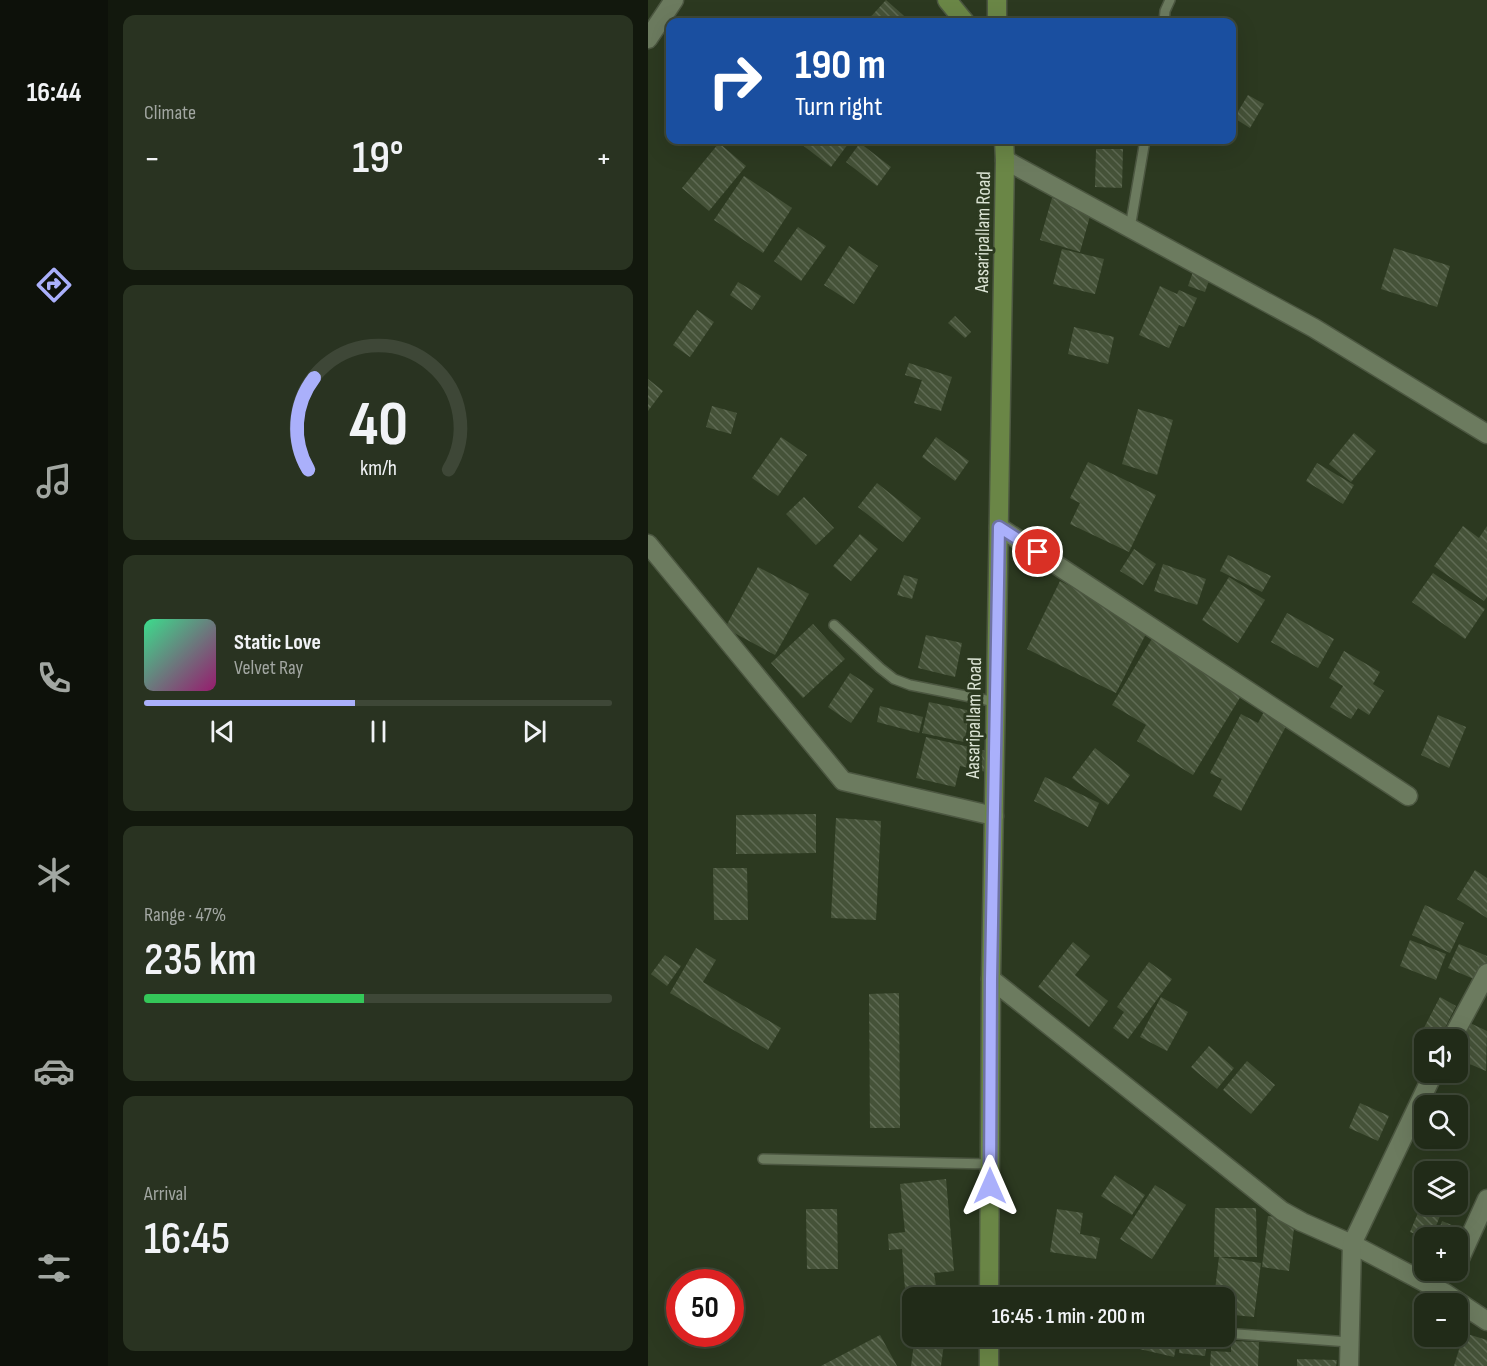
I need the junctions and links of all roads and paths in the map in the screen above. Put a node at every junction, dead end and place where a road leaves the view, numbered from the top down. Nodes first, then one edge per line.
1 (674, 0) edge
2 (947, 0) edge
3 (997, 0) edge
4 (1170, 0) edge
5 (962, 18) edge
6 (997, 18) edge
7 (1164, 18) edge
8 (648, 39) edge
9 (1004, 144) edge
10 (1144, 144) edge
11 (1005, 160) junction
12 (1130, 228) junction
13 (1487, 434) edge
14 (999, 527) junction
15 (648, 544) edge
16 (834, 625) dead end
17 (996, 702) junction
18 (1408, 796) dead end
19 (994, 816) junction
20 (1487, 973) edge
21 (991, 979) junction
22 (1457, 1029) edge
23 (1429, 1083) edge
24 (763, 1159) dead end
25 (990, 1164) junction
26 (1487, 1198) edge
27 (1468, 1241) edge
28 (1352, 1244) junction
29 (1450, 1281) edge
30 (989, 1287) edge
31 (1445, 1293) joint
32 (1468, 1308) edge
33 (1487, 1321) edge
34 (1235, 1334) edge
35 (1349, 1342) junction
36 (989, 1347) edge
37 (989, 1366) edge
38 (1349, 1366) edge

1 - 8 street
2 - 5 main road
3 - 6 main road
4 - 7 lane
9 - 11 main road, Aasaripallam Road
10 - 12 lane
11 - 12 street
11 - 14 main road, Aasaripallam Road
12 - 13 street
14 - 17 main road, Aasaripallam Road
14 - 18 street
15 - 19 street
16 - 17 lane
17 - 19 main road, Aasaripallam Road
19 - 21 main road, Aasaripallam Road
20 - 22 street
21 - 25 main road, Aasaripallam Road
21 - 28 street
23 - 28 street
24 - 25 lane
25 - 30 main road, Aasaripallam Road
26 - 27 street
28 - 31 street
28 - 35 street
29 - 31 street
32 - 33 street
34 - 35 lane
35 - 38 street
36 - 37 main road

